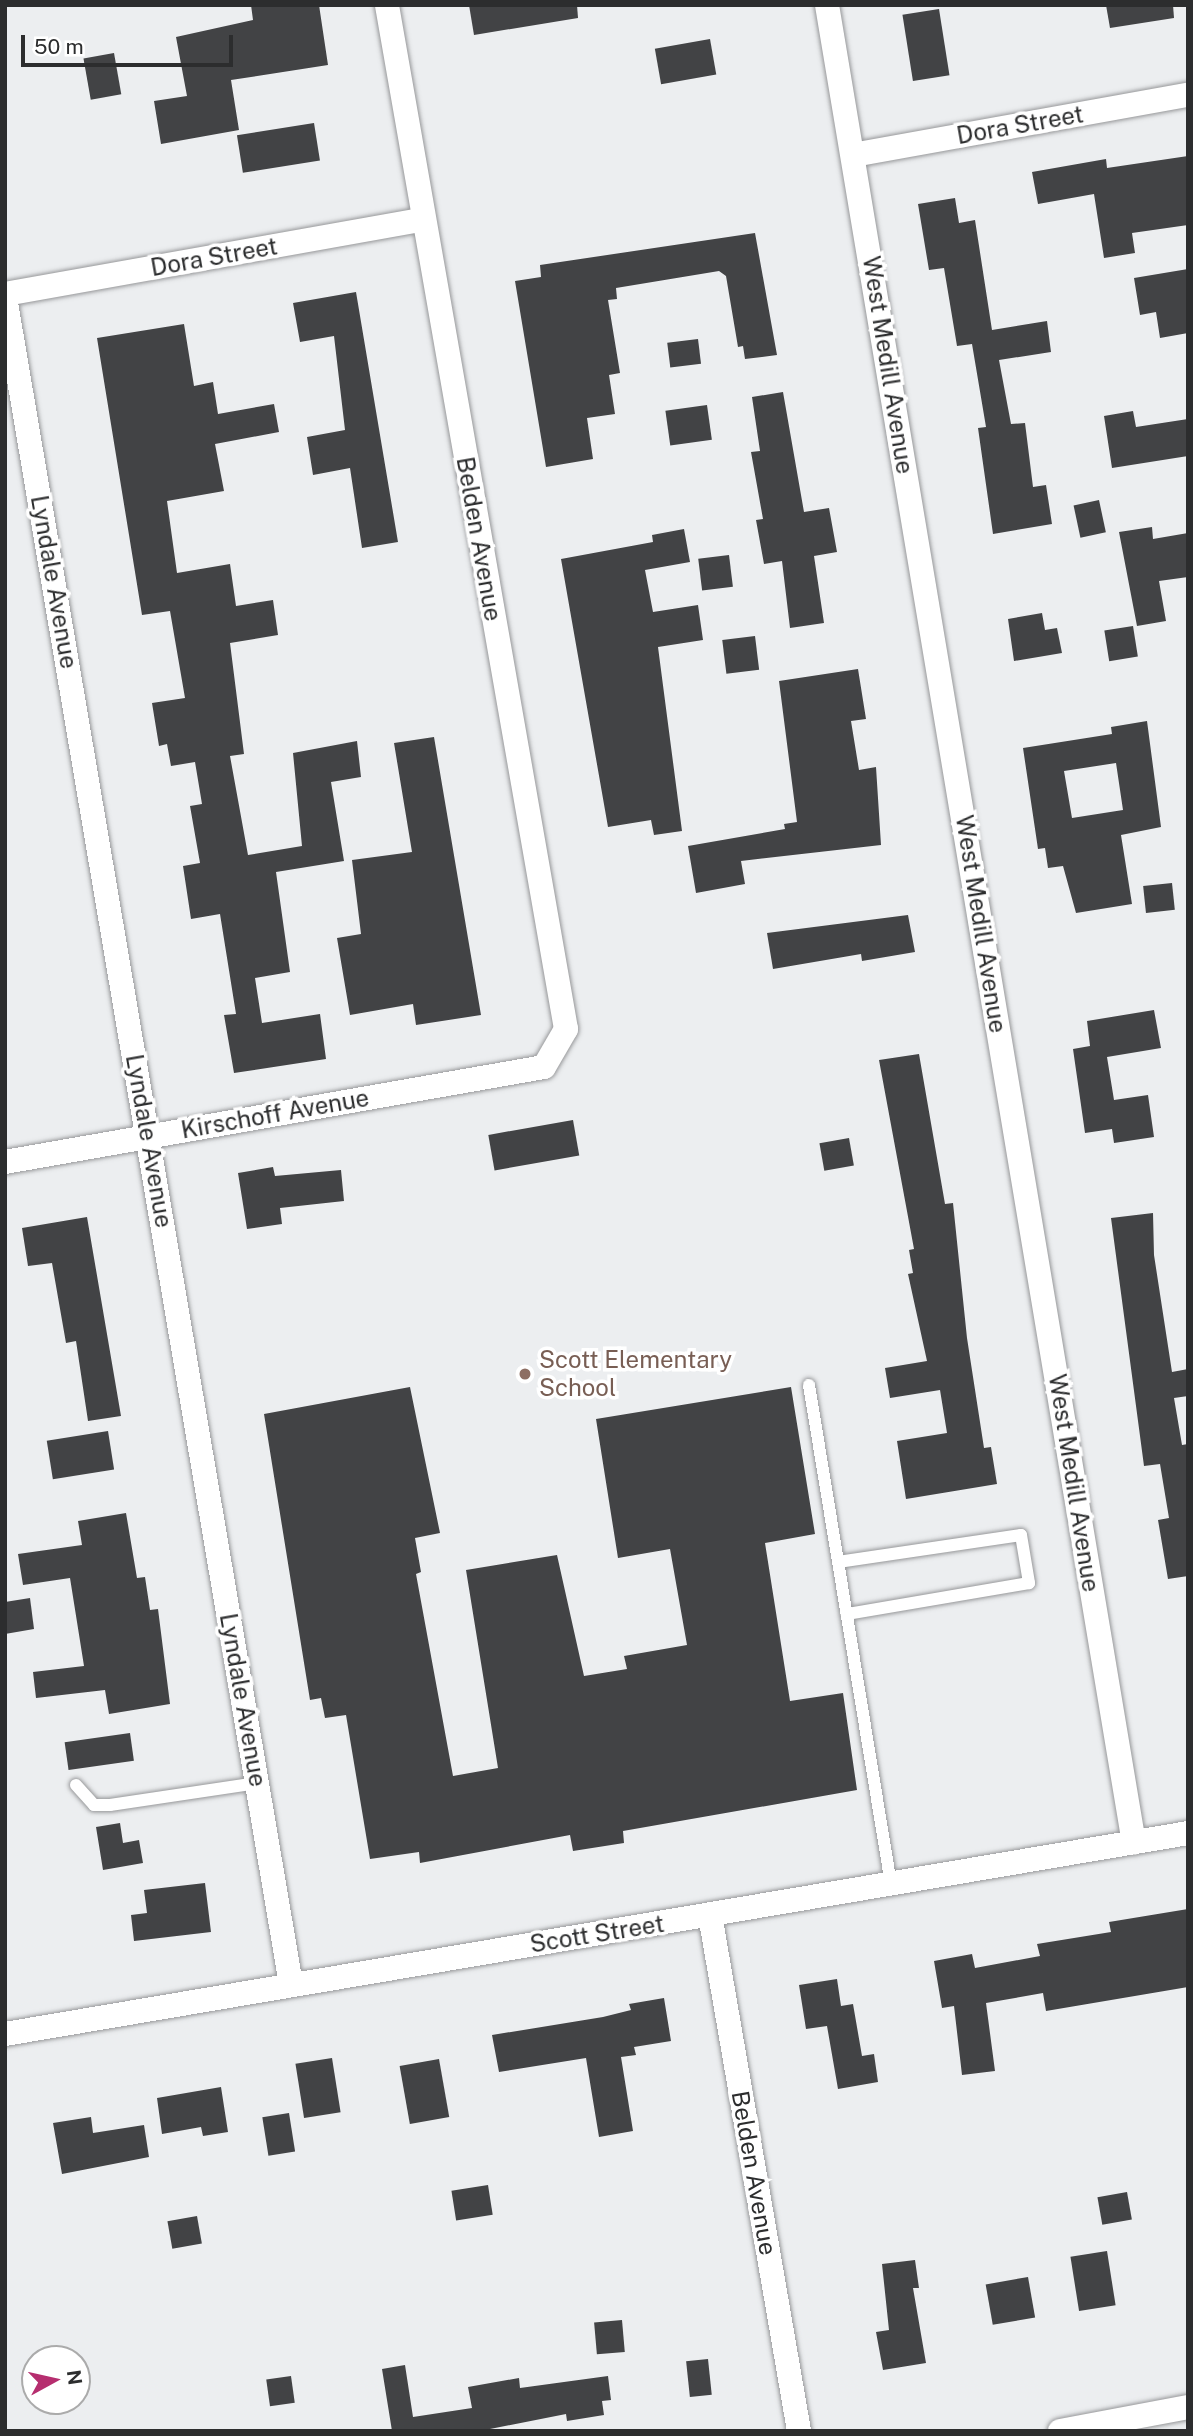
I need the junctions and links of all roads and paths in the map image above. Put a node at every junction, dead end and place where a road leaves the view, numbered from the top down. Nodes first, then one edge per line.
1 (387, 5) edge
2 (827, 5) edge
3 (1188, 95) edge
4 (853, 155) junction
5 (422, 220) junction
6 (5, 295) edge
7 (544, 1068) joint
8 (148, 1136) junction
9 (5, 1162) edge
10 (809, 1385) dead end
11 (838, 1562) junction
12 (847, 1614) junction
13 (257, 1783) junction
14 (76, 1785) dead end
15 (1188, 1833) edge
16 (1134, 1843) junction
17 (891, 1884) junction
18 (710, 1915) junction
19 (291, 1984) junction
20 (5, 2034) edge
21 (1188, 2407) edge
22 (799, 2431) edge
23 (1060, 2431) edge

1 - 5 street, Belden Avenue
2 - 4 street, West Medill Avenue
3 - 4 street, Dora Street
4 - 16 street, West Medill Avenue
5 - 6 street, Dora Street
5 - 7 street, Belden Avenue
6 - 8 street, Lyndale Avenue
7 - 8 street, Kirschoff Avenue
8 - 9 street, Kirschoff Avenue
8 - 13 street, Lyndale Avenue
10 - 11 lane
11 - 12 lane
11 - 12 lane
12 - 17 lane
13 - 14 lane
13 - 19 street, Lyndale Avenue
15 - 16 street, Scott Street
16 - 17 street, Scott Street
17 - 18 street, Scott Street
18 - 19 street, Scott Street
18 - 22 street, Belden Avenue
19 - 20 street, Scott Street
21 - 23 street

